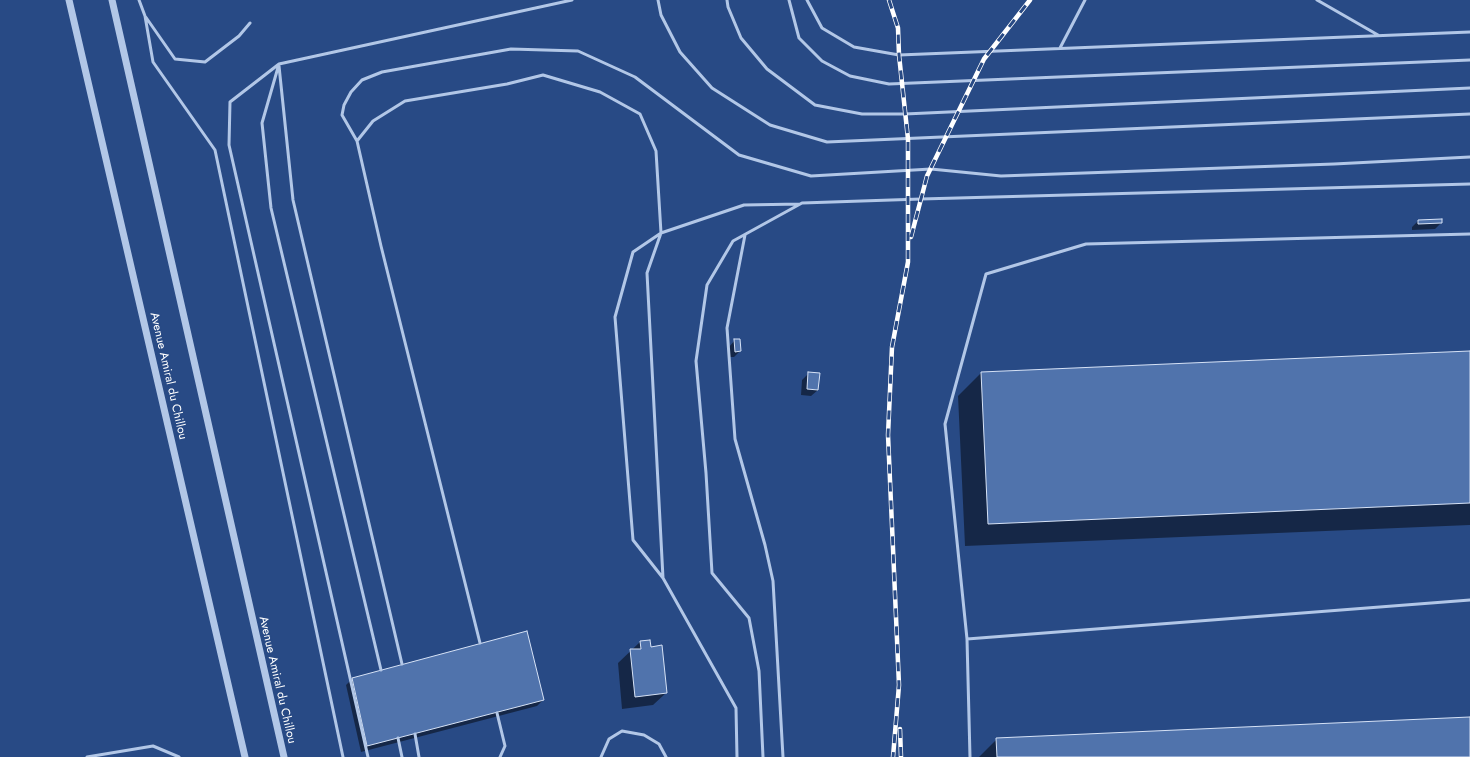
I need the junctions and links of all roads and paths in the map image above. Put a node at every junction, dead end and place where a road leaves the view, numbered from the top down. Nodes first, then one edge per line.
1 (69, 0) edge
2 (112, 0) edge
3 (139, 0) edge
4 (572, 0) edge
5 (658, 0) edge
6 (727, 0) edge
7 (788, 0) edge
8 (807, 0) edge
9 (1085, 0) edge
10 (1317, 0) edge
11 (144, 16) junction
12 (250, 23) dead end
13 (1470, 32) edge
14 (1378, 36) junction
15 (1060, 48) junction
16 (1470, 60) edge
17 (279, 64) junction
18 (1470, 88) edge
19 (1470, 114) edge
20 (357, 141) junction
21 (1470, 157) edge
22 (1470, 184) edge
23 (802, 204) junction
24 (661, 233) junction
25 (1470, 234) edge
26 (745, 235) junction
27 (663, 578) junction
28 (1470, 600) edge
29 (967, 639) junction
30 (480, 643) dead end
31 (402, 664) dead end
32 (382, 670) dead end
33 (497, 713) dead end
34 (415, 734) dead end
35 (398, 738) dead end
36 (87, 757) edge
37 (179, 757) edge
38 (245, 757) edge
39 (284, 757) edge
40 (343, 757) edge
41 (368, 757) edge
42 (402, 757) edge
43 (419, 757) edge
44 (500, 757) edge
45 (601, 757) edge
46 (666, 757) edge
47 (737, 757) edge
48 (763, 757) edge
49 (783, 757) edge
50 (970, 757) edge

1 - 38 street, Avenue Amiral du Chillou
2 - 39 street, Avenue Amiral du Chillou
3 - 11 lane
4 - 17 lane
5 - 19 lane
6 - 18 lane
7 - 16 lane
8 - 15 lane
9 - 15 lane
10 - 14 lane
11 - 12 lane
11 - 40 lane
13 - 14 lane
14 - 15 lane
17 - 31 lane
17 - 32 lane
17 - 41 lane
20 - 21 lane
20 - 24 lane
20 - 30 lane
22 - 23 lane
23 - 24 lane
23 - 26 lane
24 - 27 lane
24 - 27 lane
25 - 29 lane
26 - 48 lane
26 - 49 lane
27 - 47 lane
28 - 29 lane
29 - 50 lane
33 - 44 lane
34 - 43 lane
35 - 42 lane
36 - 37 lane
45 - 46 lane

